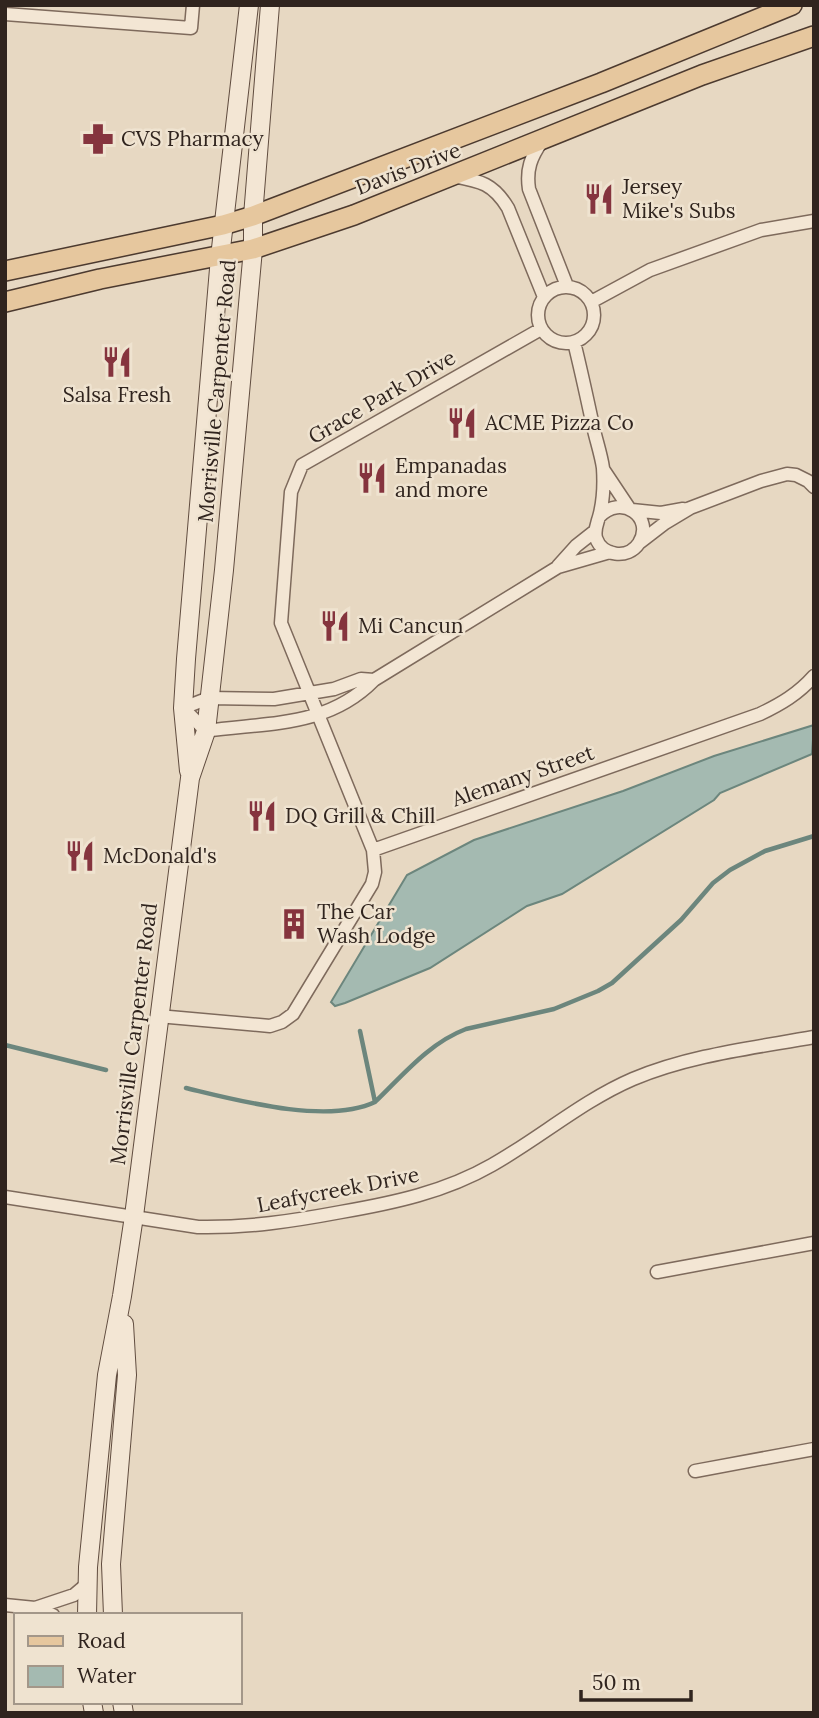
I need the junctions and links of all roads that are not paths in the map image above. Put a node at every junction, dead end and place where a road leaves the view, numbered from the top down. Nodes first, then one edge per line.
1 (193, 5) edge
2 (249, 5) edge
3 (270, 5) edge
4 (792, 5) edge
5 (5, 14) edge
6 (814, 36) edge
7 (544, 139) junction
8 (452, 176) junction
9 (253, 216) junction
10 (814, 221) edge
11 (223, 225) junction
12 (253, 249) junction
13 (220, 257) junction
14 (5, 271) edge
15 (567, 286) junction
16 (544, 297) junction
17 (5, 302) edge
18 (591, 302) junction
19 (541, 329) junction
20 (574, 342) junction
21 (603, 469) junction
22 (814, 487) edge
23 (690, 508) junction
24 (630, 509) junction
25 (599, 517) junction
26 (595, 531) junction
27 (639, 543) junction
28 (610, 552) junction
29 (558, 566) junction
30 (814, 676) edge
31 (374, 680) junction
32 (310, 694) junction
33 (209, 698) junction
34 (183, 708) junction
35 (320, 715) junction
36 (206, 731) junction
37 (190, 778) junction
38 (373, 850) junction
39 (158, 1016) junction
40 (814, 1037) edge
41 (5, 1197) edge
42 (134, 1216) junction
43 (814, 1242) edge
44 (657, 1272) dead end
45 (122, 1296) junction
46 (814, 1449) edge
47 (695, 1471) dead end
48 (87, 1584) junction
49 (5, 1605) edge
50 (35, 1608) junction
51 (48, 1613) edge
52 (87, 1613) edge
53 (113, 1613) edge

1 - 5 street
2 - 11 main road, Morrisville Carpenter Road
3 - 9 main road, Morrisville Carpenter Road
4 - 9 main road, Davis Drive
6 - 7 main road, Davis Drive
7 - 8 main road, Davis Drive
7 - 15 street
8 - 12 main road, Davis Drive
8 - 16 street
9 - 11 main road, Davis Drive
9 - 12 main road, Morrisville Carpenter Road
10 - 18 street
11 - 13 main road, Morrisville Carpenter Road
11 - 14 main road, Davis Drive
12 - 13 main road, Davis Drive
12 - 33 main road, Morrisville Carpenter Road
13 - 17 main road, Davis Drive
13 - 34 main road, Morrisville Carpenter Road
15 - 16 street
15 - 18 street
16 - 19 street
18 - 20 street
19 - 20 street
19 - 32 street, Grace Park Drive
20 - 21 street
21 - 24 street
21 - 25 street
22 - 23 street
23 - 24 street
23 - 27 street
24 - 25 street
24 - 27 street
25 - 26 street
26 - 28 street
26 - 29 street
27 - 28 street
28 - 29 street
29 - 31 street
30 - 38 street, Alemany Street
31 - 32 street
31 - 35 street
32 - 33 street
32 - 35 street
33 - 34 street
33 - 36 main road, Morrisville Carpenter Road
34 - 36 street
34 - 37 main road, Morrisville Carpenter Road
35 - 36 street
35 - 38 street
36 - 37 main road, Morrisville Carpenter Road
37 - 39 main road, Morrisville Carpenter Road
38 - 39 street
39 - 42 main road, Morrisville Carpenter Road
40 - 42 street, Leafycreek Drive
41 - 42 street, Leafycreek Drive
42 - 45 main road, Morrisville Carpenter Road
43 - 44 street
45 - 48 main road, Morrisville Carpenter Road
45 - 53 main road, Morrisville Carpenter Road
46 - 47 street
48 - 50 street
48 - 52 main road, Morrisville Carpenter Road
49 - 50 street
50 - 51 street

